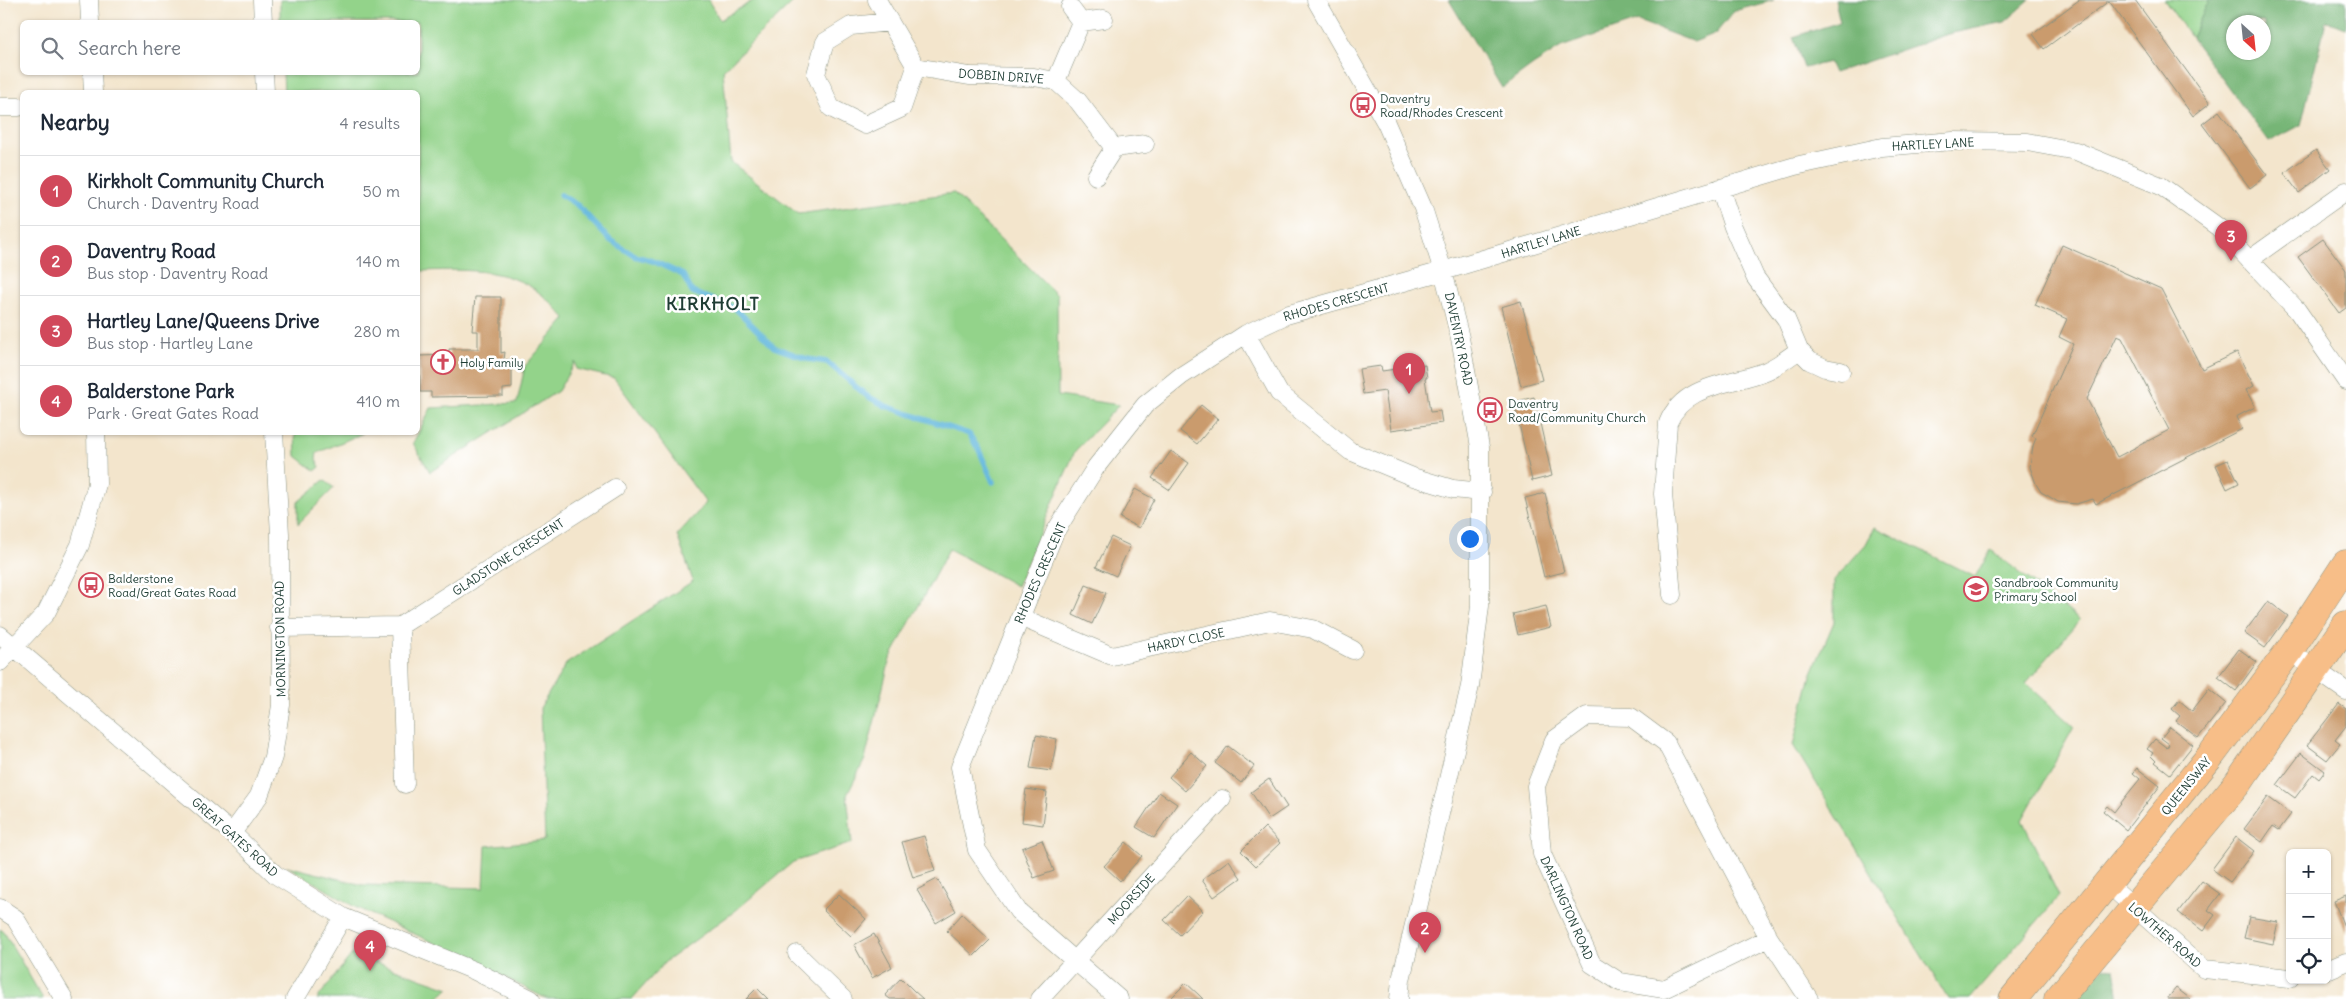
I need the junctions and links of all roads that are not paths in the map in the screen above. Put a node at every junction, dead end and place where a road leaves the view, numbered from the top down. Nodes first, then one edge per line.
1 (89, 0) edge
2 (262, 0) edge
3 (877, 0) edge
4 (1316, 0) edge
5 (1070, 7) dead end
6 (1104, 18) dead end
7 (90, 20) edge
8 (263, 20) edge
9 (890, 22) junction
10 (1081, 22) junction
11 (916, 67) junction
12 (92, 75) edge
13 (264, 75) edge
14 (1056, 81) junction
15 (93, 90) edge
16 (265, 90) edge
17 (0, 107) edge
18 (18, 107) dead end
19 (1145, 144) dead end
20 (1114, 148) junction
21 (1096, 176) dead end
22 (1720, 188) junction
23 (2346, 191) edge
24 (2249, 260) junction
25 (1443, 271) junction
26 (1246, 334) junction
27 (1799, 350) junction
28 (1841, 372) dead end
29 (2346, 381) edge
30 (96, 435) edge
31 (274, 435) edge
32 (615, 488) dead end
33 (1482, 492) junction
34 (2346, 564) edge
35 (1672, 595) dead end
36 (1020, 617) junction
37 (2346, 625) edge
38 (400, 626) junction
39 (279, 628) junction
40 (0, 635) edge
41 (15, 648) junction
42 (1353, 650) dead end
43 (2289, 651) junction
44 (0, 662) edge
45 (2315, 670) junction
46 (2346, 691) edge
47 (405, 784) dead end
48 (1222, 799) dead end
49 (232, 833) junction
50 (2107, 883) junction
51 (0, 908) edge
52 (2134, 909) junction
53 (343, 917) junction
54 (1769, 938) junction
55 (797, 954) dead end
56 (1075, 961) junction
57 (2346, 962) edge
58 (2331, 968) edge
59 (2286, 978) edge
60 (64, 999) edge
61 (294, 999) edge
62 (531, 999) edge
63 (842, 999) edge
64 (1040, 999) edge
65 (1118, 999) edge
66 (1399, 999) edge
67 (1809, 999) edge
68 (2013, 999) edge
69 (2058, 999) edge

1 - 7 street
2 - 8 street
3 - 9 street
4 - 25 street, DAVENTRY ROAD
5 - 10 street
6 - 10 street
9 - 11 street
9 - 11 street
10 - 14 street, DOBBIN DRIVE
11 - 14 street, DOBBIN DRIVE
12 - 15 street
13 - 16 street
14 - 20 street, DOBBIN DRIVE
17 - 18 street
19 - 20 street
20 - 21 street
22 - 24 street, HARTLEY LANE
22 - 25 street, HARTLEY LANE
22 - 27 street
23 - 24 street
24 - 29 street, HARTLEY LANE
25 - 26 street, RHODES CRESCENT
25 - 33 street, DAVENTRY ROAD
26 - 33 street
26 - 36 street, RHODES CRESCENT
27 - 28 street
27 - 35 street
30 - 41 street
31 - 39 street, MORNINGTON ROAD
32 - 38 street, GLADSTONE CRESCENT
33 - 66 street, DAVENTRY ROAD
34 - 43 highway, QUEENSWAY
36 - 42 street, HARDY CLOSE
36 - 56 street, RHODES CRESCENT
37 - 45 highway
38 - 39 street
38 - 47 street
39 - 49 street, MORNINGTON ROAD
40 - 41 street, GREAT GATES ROAD
41 - 44 street
41 - 49 street, GREAT GATES ROAD
43 - 45 street
43 - 50 highway, QUEENSWAY
45 - 46 street
45 - 52 highway
48 - 56 street, MOORSIDE
49 - 53 street, GREAT GATES ROAD
50 - 52 street, LOWTHER ROAD
50 - 68 highway, QUEENSWAY
51 - 60 street
52 - 59 street, LOWTHER ROAD
52 - 69 highway
53 - 61 street
53 - 62 street, GREAT GATES ROAD
54 - 54 street, DARLINGTON ROAD
54 - 67 street, DARLINGTON ROAD
55 - 63 street
56 - 64 street, MOORSIDE
56 - 65 street, RHODES CRESCENT
57 - 58 street

